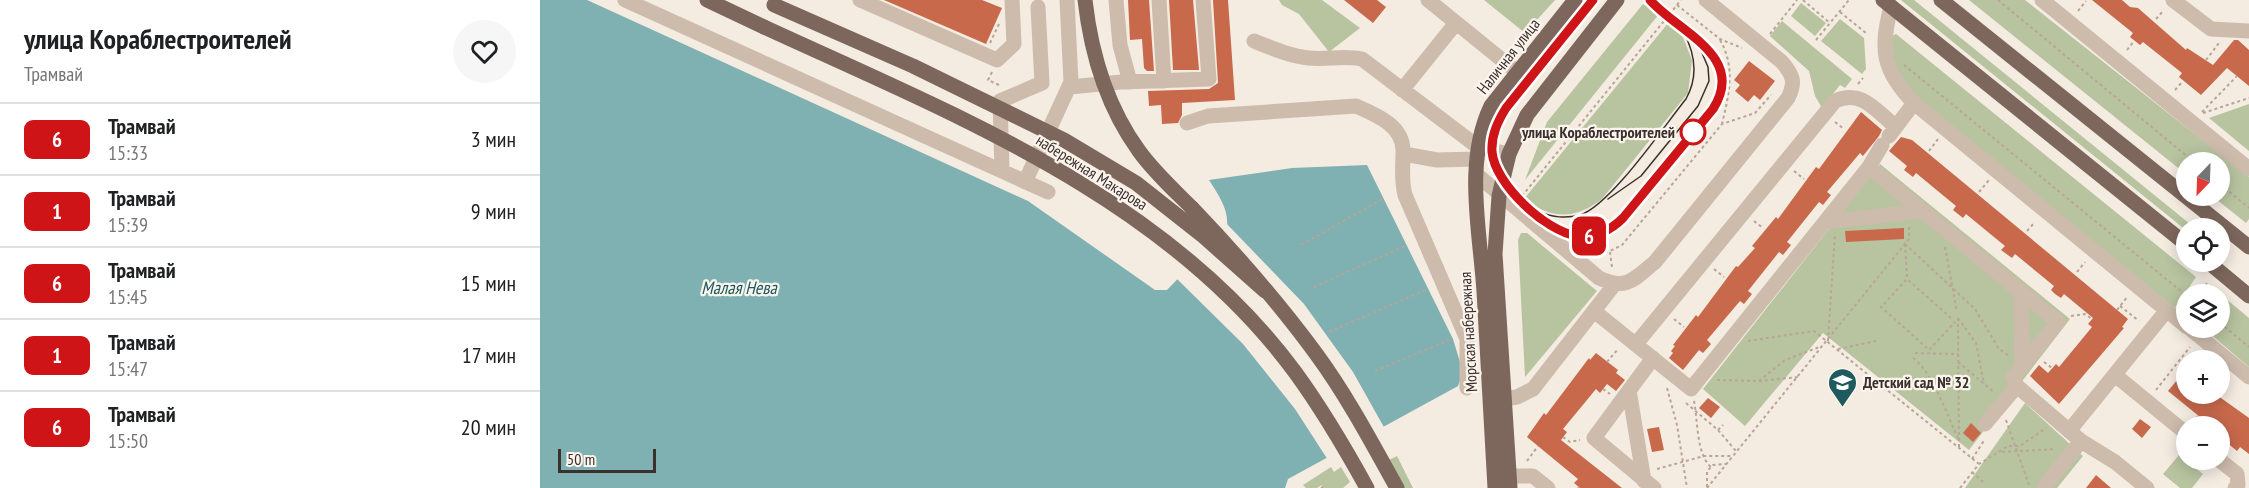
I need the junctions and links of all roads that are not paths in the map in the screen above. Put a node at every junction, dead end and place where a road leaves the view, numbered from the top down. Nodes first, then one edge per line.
1 (625, 0) edge
2 (707, 0) edge
3 (860, 0) edge
4 (1012, 0) edge
5 (1067, 0) edge
6 (1085, 0) edge
7 (1116, 0) edge
8 (1159, 0) edge
9 (1203, 0) edge
10 (1428, 0) edge
11 (1575, 0) edge
12 (1617, 0) edge
13 (1706, 0) edge
14 (1941, 0) edge
15 (2042, 0) edge
16 (2173, 0) edge
17 (769, 2) edge
18 (1887, 3) edge
19 (1038, 7) dead end
20 (1456, 22) junction
21 (2248, 32) edge
22 (1254, 41) dead end
23 (1517, 72) junction
24 (1164, 81) junction
25 (1130, 82) junction
26 (1070, 87) junction
27 (1402, 90) junction
28 (1914, 103) junction
29 (1187, 123) dead end
30 (1889, 136) junction
31 (1404, 154) junction
32 (1509, 154) junction
33 (1477, 160) junction
34 (1869, 167) junction
35 (2249, 169) edge
36 (1002, 171) junction
37 (1025, 182) junction
38 (1048, 192) dead end
39 (1499, 196) junction
40 (1915, 212) junction
41 (1831, 221) junction
42 (2176, 236) edge
43 (2249, 247) edge
44 (2220, 272) edge
45 (1614, 285) junction
46 (1265, 291) junction
47 (2021, 292) junction
48 (2249, 296) edge
49 (2167, 310) junction
50 (1594, 311) junction
51 (2176, 318) edge
52 (2201, 338) edge
53 (1631, 341) junction
54 (1653, 358) junction
55 (2022, 366) junction
56 (2115, 375) junction
57 (2249, 377) edge
58 (2017, 386) junction
59 (1467, 388) dead end
60 (1629, 390) junction
61 (1504, 399) junction
62 (1985, 424) road end
63 (2176, 425) edge
64 (2069, 431) junction
65 (2078, 445) junction
66 (2230, 468) edge
67 (1647, 481) edge
68 (1509, 482) edge
69 (1367, 488) edge
70 (1396, 488) edge
71 (1495, 488) edge
72 (1548, 488) edge
73 (2043, 488) edge
74 (2147, 488) edge
75 (2235, 488) edge

1 - 36 street
2 - 69 main road, набережная Макарова, bridge
3 - 4 street
5 - 26 street
6 - 46 main road, bridge
7 - 25 street
8 - 24 street
9 - 24 street
10 - 20 street
11 - 23 main road, Наличная улица
12 - 32 main road
13 - 45 street
14 - 43 main road
15 - 35 street
16 - 21 street
17 - 46 main road, набережная Макарова, bridge
18 - 28 street
18 - 42 main road
19 - 36 street
20 - 23 street
20 - 27 street
22 - 27 street
23 - 33 main road, Наличная улица
24 - 25 street
25 - 26 street
26 - 37 street
27 - 33 street
28 - 30 street
28 - 49 street
29 - 31 street
30 - 34 street
30 - 53 street
31 - 33 street
31 - 59 street
32 - 33 street
32 - 39 main road
33 - 39 street
33 - 71 main road, Морская набережная
34 - 40 street
34 - 41 street
36 - 37 street
37 - 38 street
39 - 45 street
39 - 61 main road, Морская набережная
40 - 41 street
40 - 47 street
41 - 54 street
44 - 48 main road
45 - 50 street
46 - 70 main road, набережная Макарова
47 - 55 street
47 - 55 street
49 - 51 street
49 - 56 street
50 - 53 street
50 - 61 street
52 - 57 street
53 - 54 street
54 - 60 street
55 - 58 street
56 - 63 street
56 - 64 street
58 - 62 street
58 - 64 street
60 - 67 street
60 - 67 street
61 - 68 main road, Морская набережная
64 - 65 street
65 - 73 street
65 - 74 street
66 - 75 street
68 - 72 street

